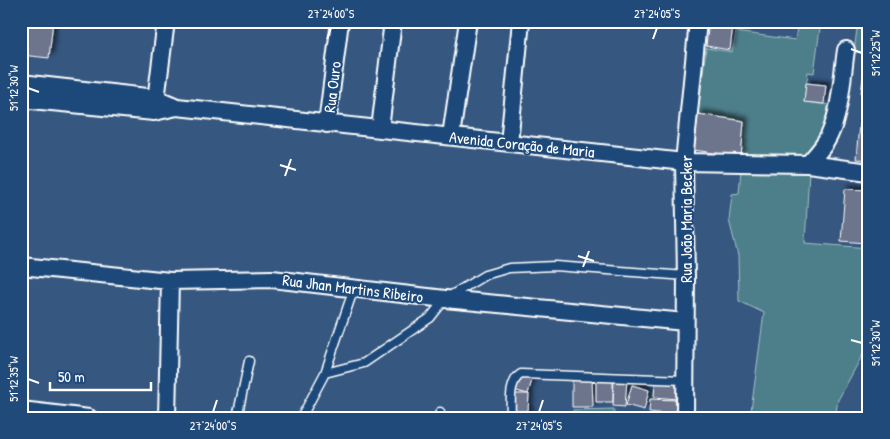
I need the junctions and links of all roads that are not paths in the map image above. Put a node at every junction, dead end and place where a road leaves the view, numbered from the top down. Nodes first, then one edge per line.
1 (166, 21) edge
2 (340, 21) edge
3 (393, 21) edge
4 (468, 21) edge
5 (521, 21) edge
6 (698, 21) edge
7 (846, 50) dead end
8 (21, 83) edge
9 (21, 99) edge
10 (155, 105) junction
11 (327, 124) junction
12 (380, 129) junction
13 (451, 136) junction
14 (509, 143) junction
15 (684, 162) junction
16 (808, 164) junction
17 (869, 172) edge
18 (21, 266) edge
19 (686, 276) junction
20 (170, 281) junction
21 (354, 288) junction
22 (445, 298) junction
23 (685, 322) junction
24 (249, 361) dead end
25 (325, 373) junction
26 (685, 380) junction
27 (21, 410) edge
28 (88, 418) edge
29 (167, 418) edge
30 (237, 418) edge
31 (301, 418) edge
32 (511, 418) edge
33 (685, 418) edge

1 - 10 street
2 - 11 street, Rua Ouro
3 - 12 street
4 - 13 street
5 - 14 street
6 - 15 street, Rua João Maria Becker
7 - 16 street
8 - 10 street, Avenida Coração de Maria
9 - 10 street, Avenida Coração de Maria
10 - 11 street, Avenida Coração de Maria
11 - 12 street, Avenida Coração de Maria
12 - 13 street, Avenida Coração de Maria
13 - 14 street, Avenida Coração de Maria
14 - 15 street, Avenida Coração de Maria
15 - 16 street, Avenida Coração de Maria
15 - 19 street, Rua João Maria Becker
16 - 17 street, Avenida Coração de Maria
18 - 20 street, Rua Jhan Martins Ribeiro
19 - 22 lane
19 - 23 street, Rua João Maria Becker
20 - 21 street, Rua Jhan Martins Ribeiro
20 - 29 street
21 - 22 street, Rua Jhan Martins Ribeiro
21 - 25 lane
22 - 23 street, Rua Jhan Martins Ribeiro
22 - 25 lane
23 - 26 street, Rua João Maria Becker
24 - 30 lane
25 - 31 lane
26 - 32 lane
26 - 33 street, Rua João Maria Becker
27 - 28 street

